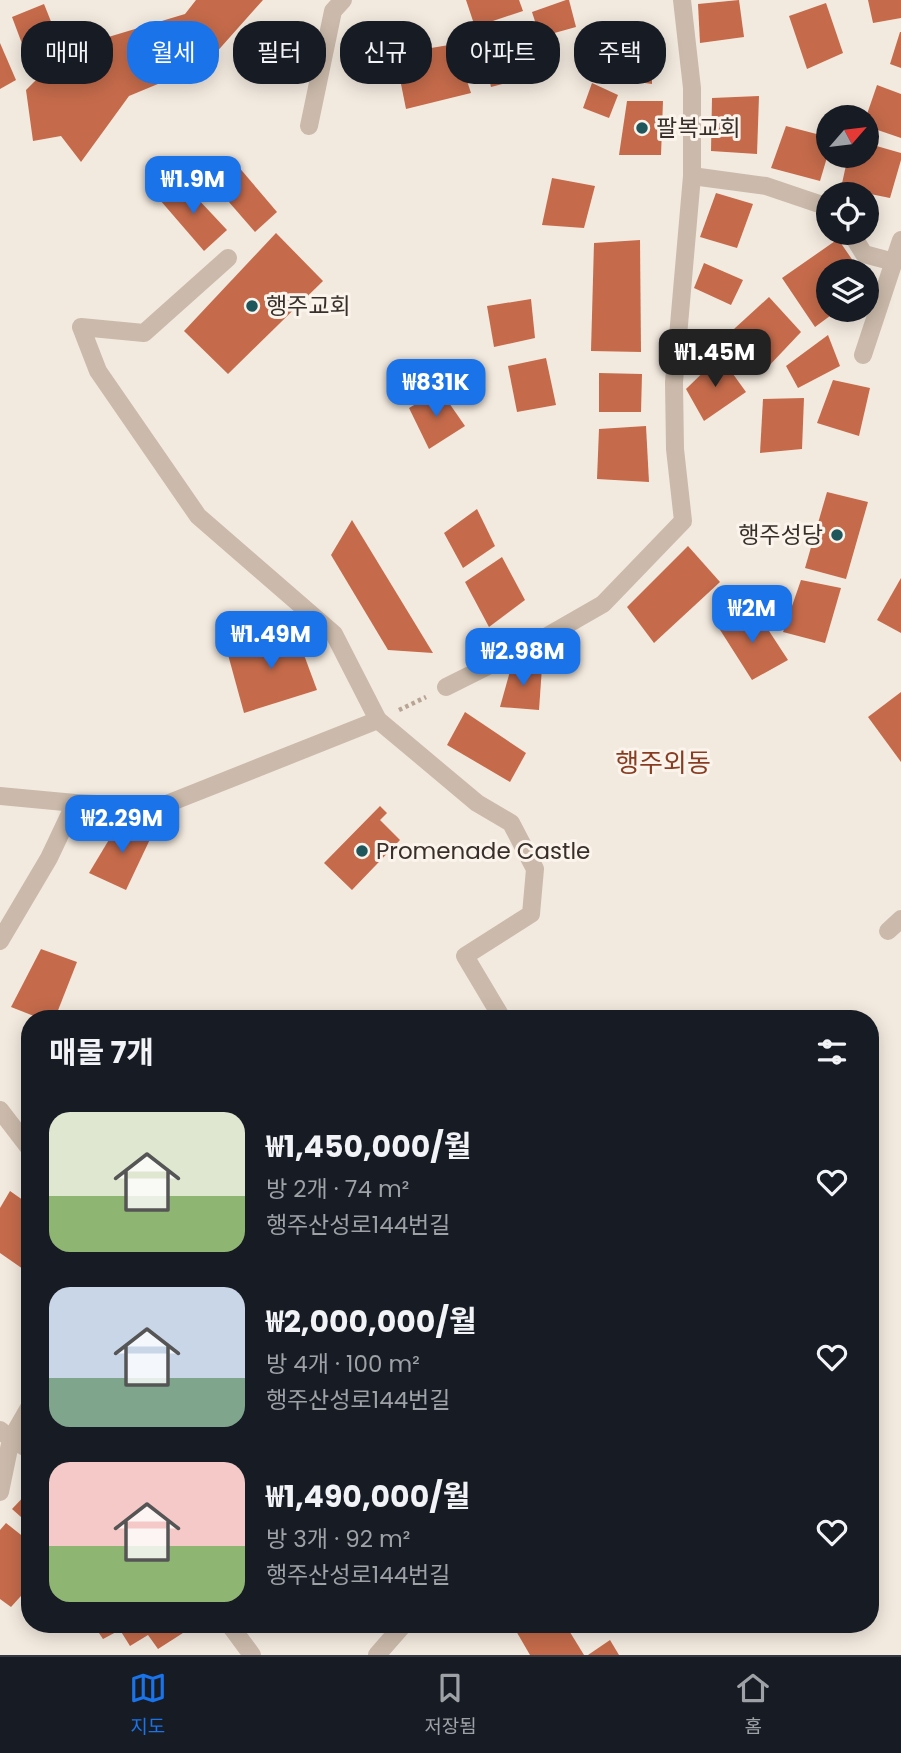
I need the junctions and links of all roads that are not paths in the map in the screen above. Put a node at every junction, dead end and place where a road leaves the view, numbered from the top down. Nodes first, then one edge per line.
1 (343, 0) edge
2 (681, 0) edge
3 (309, 126) dead end
4 (692, 176) junction
5 (816, 204) edge
6 (901, 240) edge
7 (858, 245) edge
8 (228, 258) dead end
9 (894, 262) junction
10 (863, 355) dead end
11 (446, 687) road end
12 (378, 720) junction
13 (0, 796) edge
14 (75, 803) junction
15 (0, 941) edge
16 (497, 1010) edge
17 (0, 1110) edge
18 (21, 1137) edge
19 (21, 1417) edge
20 (6, 1435) edge
21 (21, 1444) edge
22 (0, 1492) edge
23 (236, 1633) edge
24 (396, 1633) edge
25 (252, 1655) edge
26 (377, 1655) edge

1 - 3 street
2 - 4 street
4 - 5 street
4 - 11 street
6 - 9 street
7 - 9 street
8 - 12 street
9 - 10 street
12 - 14 street
12 - 16 street
13 - 14 street
14 - 15 street
17 - 18 street
19 - 20 street
20 - 21 street
20 - 22 street
23 - 25 street
24 - 26 street

